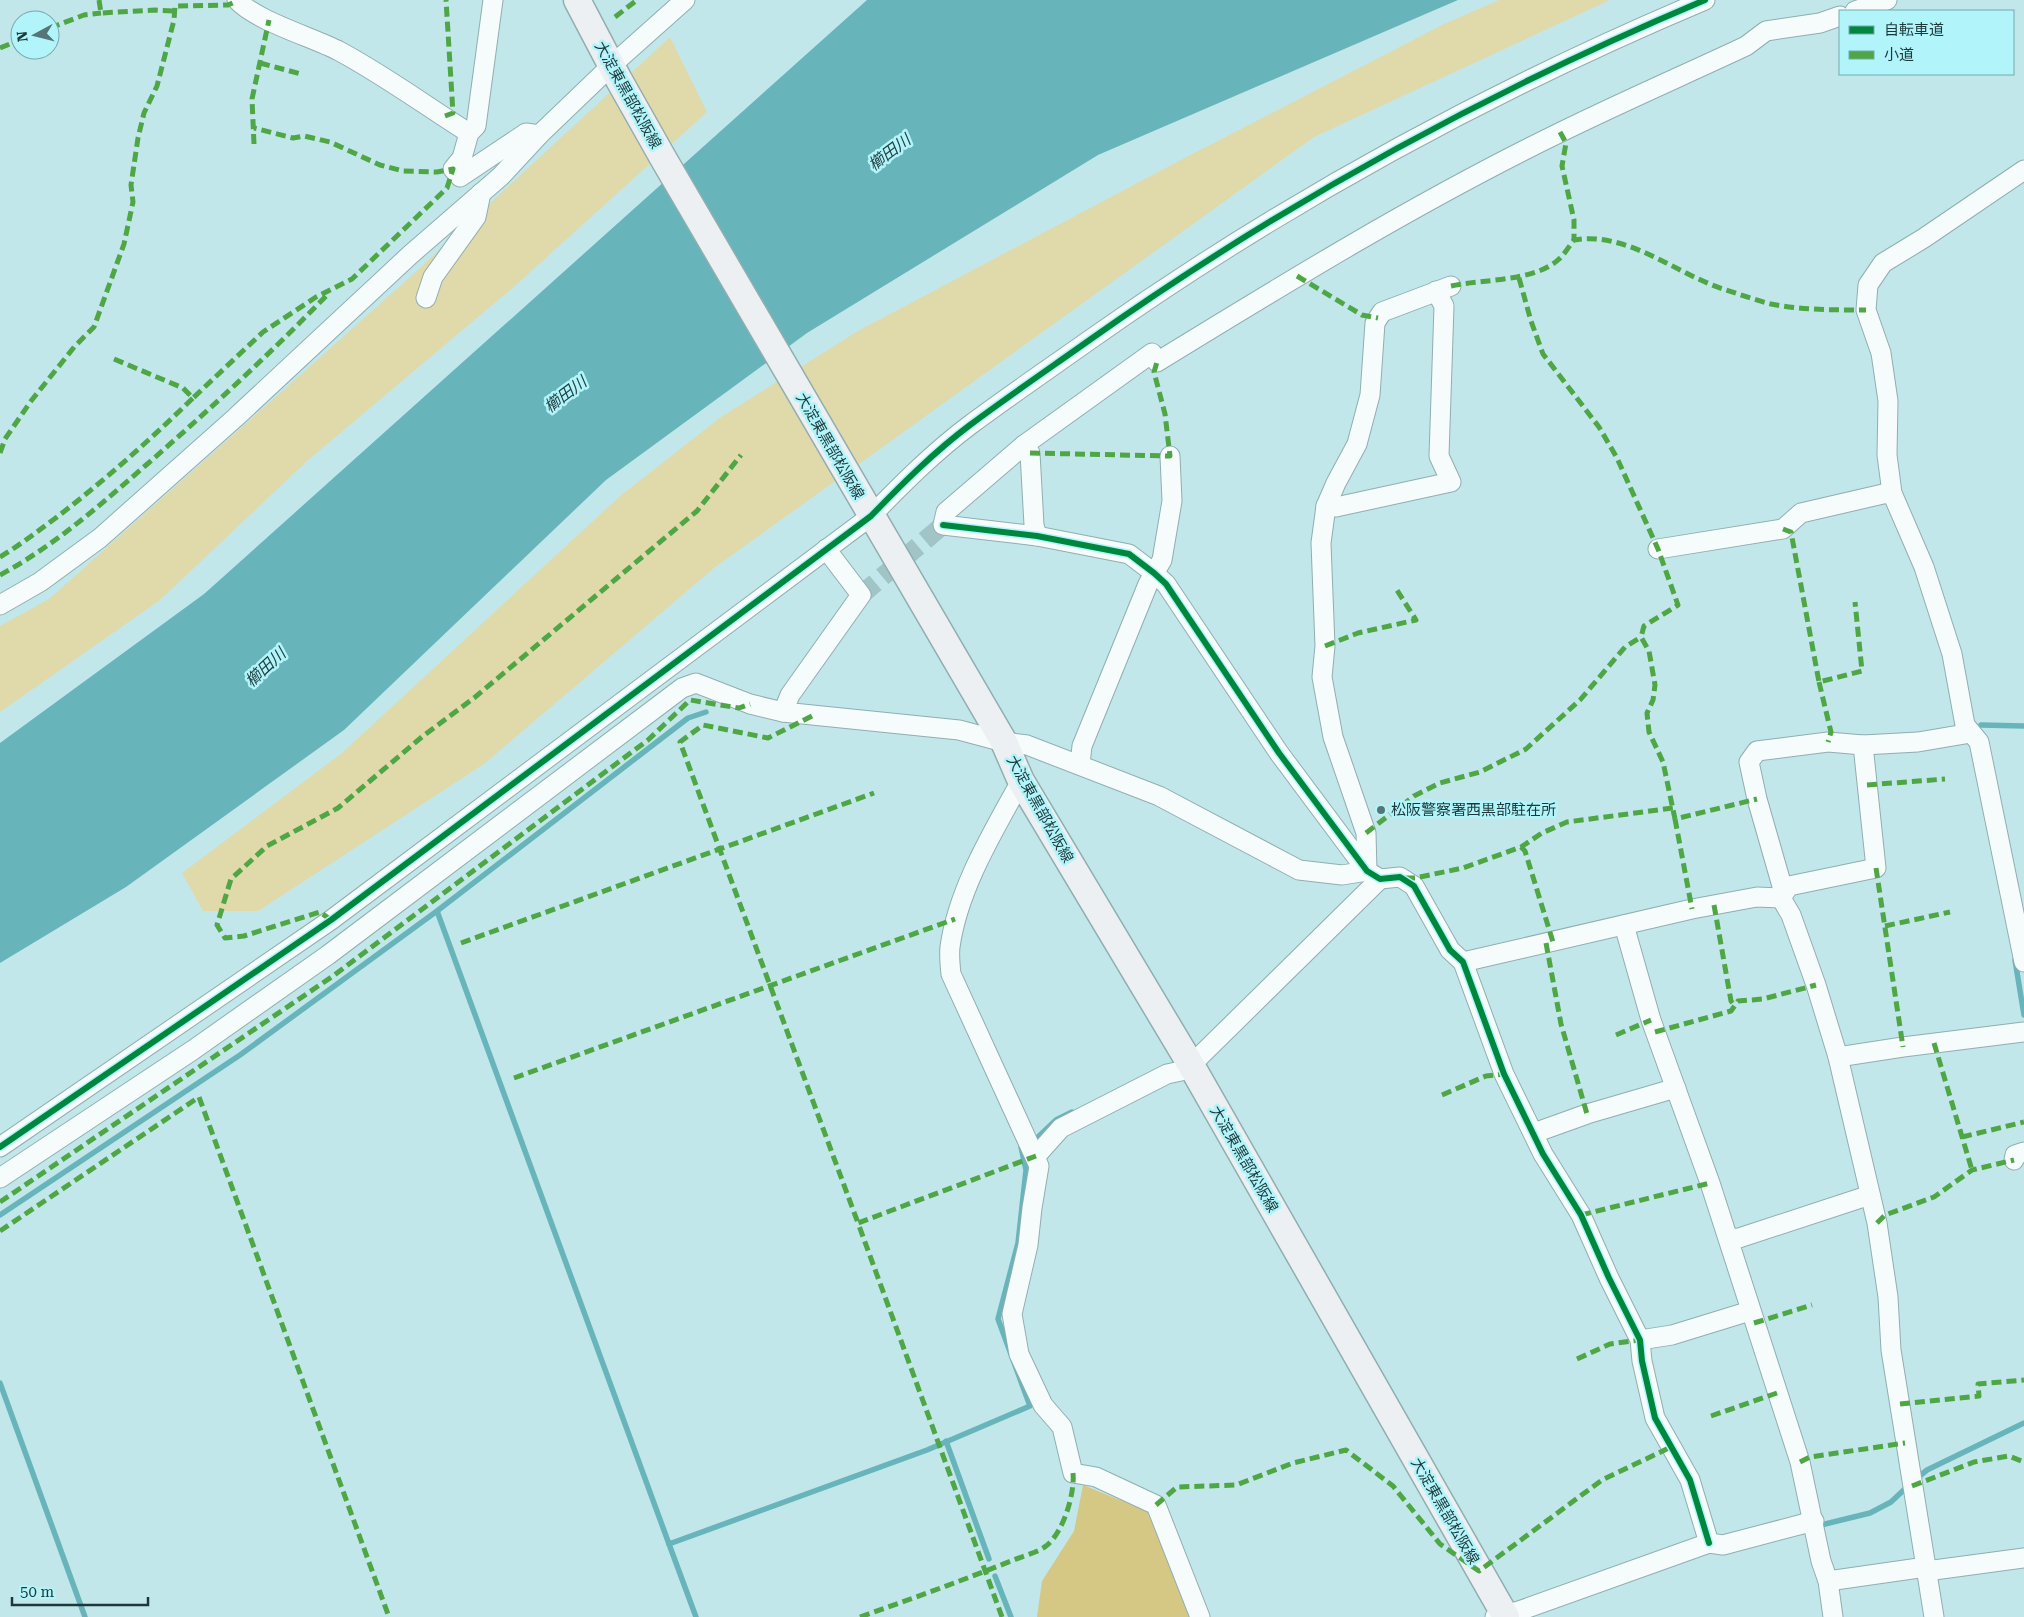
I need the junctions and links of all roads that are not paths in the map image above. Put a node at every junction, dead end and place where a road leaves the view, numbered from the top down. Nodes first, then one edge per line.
1 (236, 0) edge
2 (493, 0) edge
3 (577, 0) edge
4 (685, 0) edge
5 (1705, 0) edge
6 (1887, 0) edge
7 (1858, 10) edge
8 (1839, 16) edge
9 (615, 73) junction
10 (469, 133) junction
11 (539, 135) junction
12 (2024, 170) edge
13 (481, 193) junction
14 (426, 298) dead end
15 (1024, 444) junction
16 (1170, 456) dead end
17 (1892, 493) junction
18 (1326, 506) junction
19 (868, 510) junction
20 (1037, 536) junction
21 (826, 549) junction
22 (1658, 549) dead end
23 (1154, 573) junction
24 (0, 606) edge
25 (783, 712) junction
26 (1970, 732) junction
27 (1004, 742) junction
28 (1862, 745) junction
29 (1080, 764) junction
30 (1021, 781) junction
31 (1374, 875) junction
32 (1781, 898) junction
33 (1624, 924) junction
34 (1464, 962) junction
35 (2024, 962) edge
36 (2024, 1032) edge
37 (1838, 1057) junction
38 (1187, 1059) junction
39 (1676, 1088) junction
40 (1534, 1133) junction
41 (0, 1147) edge
42 (1036, 1156) junction
43 (0, 1178) edge
44 (1870, 1195) junction
45 (1729, 1240) junction
46 (1750, 1311) junction
47 (1640, 1340) junction
48 (1815, 1525) junction
49 (1710, 1543) junction
50 (2024, 1558) edge
51 (1926, 1567) junction
52 (1828, 1581) junction
53 (1502, 1616) edge
54 (1200, 1617) edge
55 (1833, 1617) edge
56 (1934, 1617) edge

1 - 10 street
2 - 10 street
3 - 9 main road, 大淀東黒部松阪線
4 - 9 street
5 - 19 street
6 - 7 street
8 - 15 street
9 - 11 street
9 - 19 main road, 大淀東黒部松阪線
10 - 11 street
11 - 13 street
12 - 17 street
13 - 14 street
13 - 24 street
15 - 20 street
15 - 20 street
16 - 23 street
17 - 22 street
17 - 26 street
18 - 18 street
18 - 31 street
19 - 21 street
19 - 27 main road, 大淀東黒部松阪線
20 - 23 street
21 - 25 street
21 - 41 street
23 - 29 street
23 - 31 street
25 - 27 street
25 - 43 street
26 - 28 street
26 - 35 street
27 - 29 street
27 - 30 main road, 大淀東黒部松阪線
28 - 32 street
28 - 32 street
29 - 31 street
30 - 38 main road, 大淀東黒部松阪線
30 - 42 street
31 - 34 street
31 - 38 street
32 - 33 street
32 - 37 street
33 - 34 street
33 - 39 street
34 - 40 street
36 - 37 street
37 - 44 street
38 - 42 street
38 - 53 main road, 大淀東黒部松阪線
39 - 40 street
39 - 45 street
40 - 47 street
42 - 54 street
44 - 45 street
44 - 51 street
45 - 46 street
46 - 47 street
46 - 48 street
47 - 49 street
48 - 49 street
48 - 52 street
49 - 53 street
50 - 51 street
51 - 52 street
51 - 56 street
52 - 55 street

